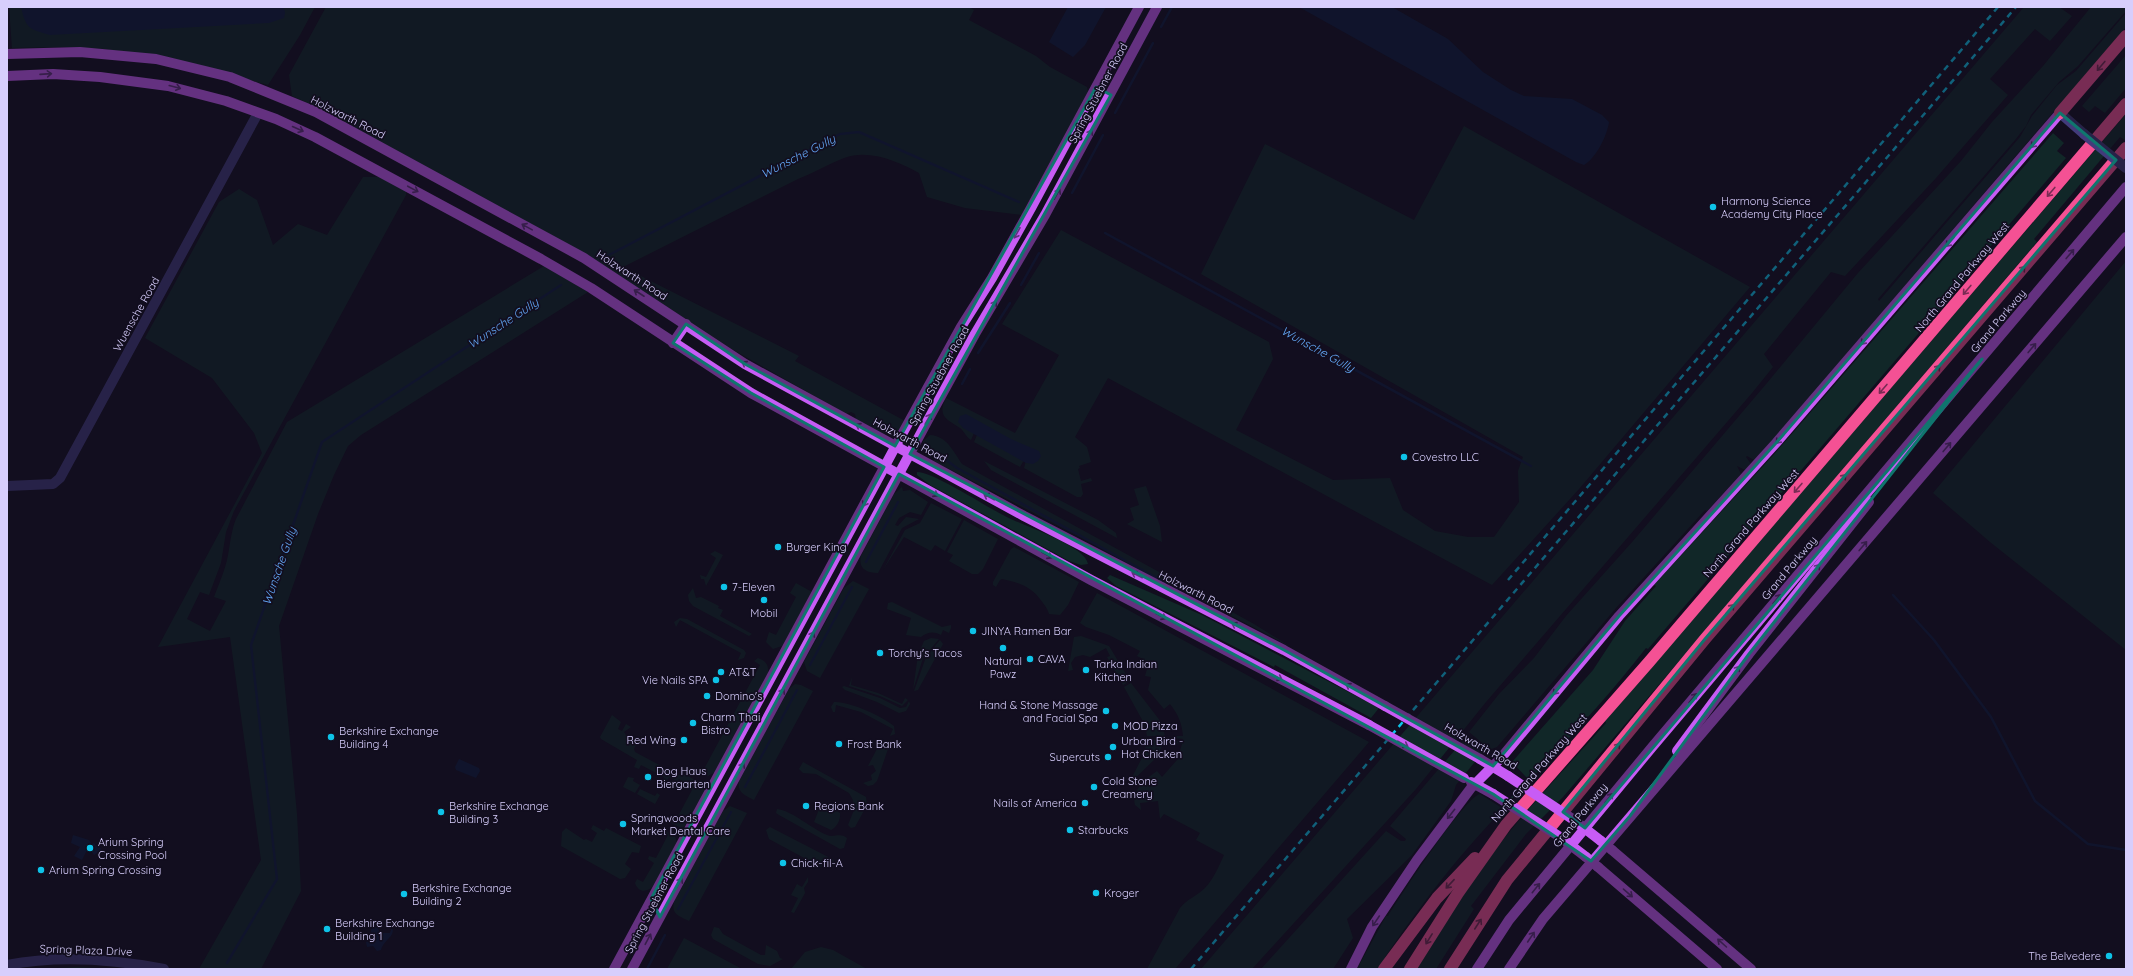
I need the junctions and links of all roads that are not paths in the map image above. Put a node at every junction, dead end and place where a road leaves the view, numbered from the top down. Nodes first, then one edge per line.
1 (1139, 7) edge
2 (1157, 7) edge
3 (2126, 36) edge
4 (7, 54) edge
5 (7, 76) edge
6 (1096, 87) junction
7 (1110, 95) junction
8 (2126, 104) edge
9 (258, 113) junction
10 (2060, 114) junction
11 (2126, 148) edge
12 (2126, 168) edge
13 (2126, 187) edge
14 (2126, 237) edge
15 (686, 324) junction
16 (673, 343) junction
17 (1982, 359) junction
18 (895, 446) junction
19 (910, 454) junction
20 (884, 467) junction
21 (898, 474) junction
22 (7, 486) edge
23 (1493, 766) junction
24 (1475, 784) junction
25 (1630, 816) junction
26 (1506, 825) junction
27 (1585, 828) junction
28 (1571, 846) junction
29 (652, 899) junction
30 (646, 910) junction
31 (660, 917) junction
32 (7, 965) edge
33 (164, 969) edge
34 (614, 969) edge
35 (632, 969) edge
36 (1351, 969) edge
37 (1384, 969) edge
38 (1410, 969) edge
39 (1450, 969) edge
40 (1477, 969) edge
41 (1509, 969) edge
42 (1717, 969) edge
43 (1751, 969) edge

1 - 6 main road, Spring Stuebner Road
2 - 7 main road, Spring Stuebner Road
3 -> 10 highway
15 -> 4 main road, Holzwarth Road
5 -> 9 main road
6 - 7 main road
6 -> 18 main road, Spring Stuebner Road
19 -> 7 main road, Spring Stuebner Road
8 -> 26 highway, North Grand Parkway West
9 -> 16 main road
9 - 22 street, Wuensche Road
10 - 12 street, bridge
10 -> 23 main road
39 -> 11 highway
17 -> 13 main road, Grand Parkway
25 -> 14 main road
15 - 16 main road
18 -> 15 main road, Holzwarth Road
16 - 20 main road
25 -> 17 main road
27 -> 17 main road, Grand Parkway
18 - 19 main road, Holzwarth Road
18 - 20 main road, Spring Stuebner Road
19 - 21 main road, Spring Stuebner Road
23 -> 19 main road, Holzwarth Road, bridge
20 - 21 main road
20 -> 29 main road, Spring Stuebner Road
21 -> 24 main road, bridge
31 -> 21 main road, Spring Stuebner Road
23 - 24 main road
23 - 27 main road, Holzwarth Road, bridge
24 - 28 main road, bridge
24 -> 36 main road
41 -> 25 main road
26 -> 37 highway
26 -> 38 highway, North Grand Parkway West
27 - 28 main road, Grand Parkway
43 -> 27 main road, Holzwarth Road, bridge
40 -> 28 main road, Grand Parkway
28 -> 42 main road, bridge
29 - 30 main road, Spring Stuebner Road
29 - 31 main road
30 - 31 main road
30 - 34 main road, Spring Stuebner Road
35 -> 31 main road, Spring Stuebner Road
32 - 33 street, Spring Plaza Drive

